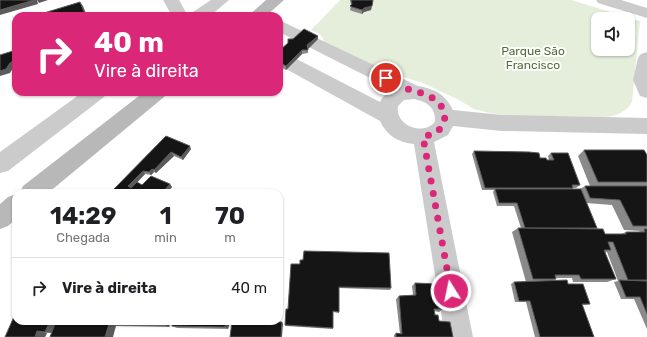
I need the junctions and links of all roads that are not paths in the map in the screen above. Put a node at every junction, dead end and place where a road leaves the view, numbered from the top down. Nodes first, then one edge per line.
1 (171, 0) edge
2 (221, 0) edge
3 (276, 0) edge
4 (604, 0) edge
5 (178, 12) edge
6 (204, 12) edge
7 (262, 12) edge
8 (647, 13) edge
9 (283, 27) edge
10 (647, 58) edge
11 (283, 59) edge
12 (647, 91) edge
13 (414, 92) junction
14 (92, 96) edge
15 (152, 96) edge
16 (388, 116) junction
17 (446, 117) junction
18 (647, 126) edge
19 (423, 137) junction
20 (0, 164) edge
21 (36, 189) edge
22 (12, 208) edge
23 (0, 218) edge
24 (460, 337) edge

1 - 5 street
2 - 6 street
3 - 7 street
4 - 8 street
9 - 13 street
10 - 12 street
11 - 16 street
13 - 16 street
13 - 17 street
14 - 20 street
15 - 21 street
16 - 19 street
17 - 18 street
17 - 19 street
19 - 24 street
22 - 23 street

